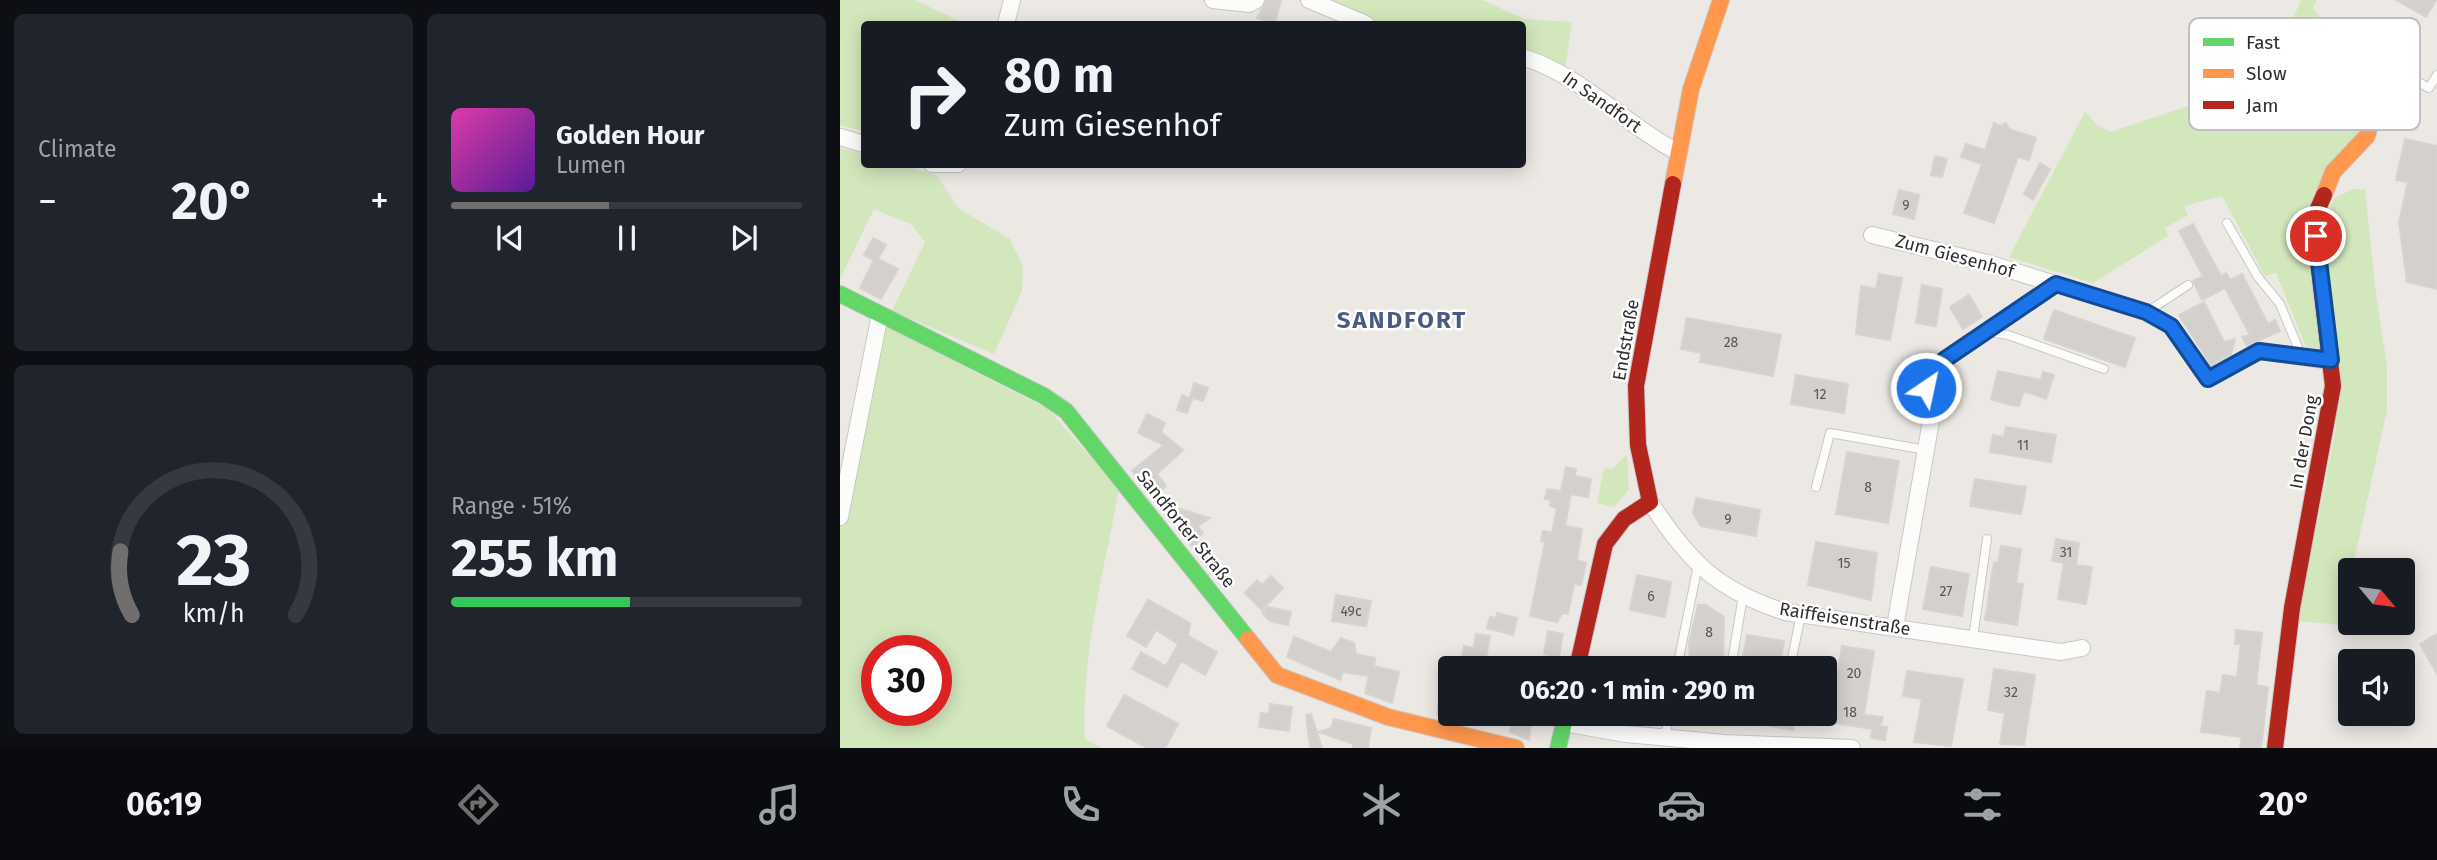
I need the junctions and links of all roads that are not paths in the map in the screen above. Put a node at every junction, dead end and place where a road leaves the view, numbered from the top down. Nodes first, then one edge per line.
1 (1013, 0) edge
2 (1213, 0) edge
3 (1256, 0) edge
4 (1310, 0) edge
5 (1721, 0) edge
6 (1007, 21) edge
7 (1359, 21) edge
8 (1526, 59) edge
9 (2437, 75) edge
10 (2420, 83) edge
11 (2369, 130) edge
12 (840, 137) edge
13 (861, 143) edge
14 (1679, 152) junction
15 (2227, 223) dead end
16 (1872, 235) dead end
17 (2056, 284) junction
18 (2188, 285) dead end
19 (840, 294) edge
20 (2146, 312) junction
21 (880, 314) junction
22 (1986, 332) junction
23 (2302, 357) junction
24 (2331, 360) junction
25 (2104, 369) dead end
26 (1926, 450) junction
27 (1816, 487) dead end
28 (1650, 502) junction
29 (840, 517) edge
30 (1987, 539) dead end
31 (1698, 565) junction
32 (1743, 596) junction
33 (1801, 614) junction
34 (1895, 627) junction
35 (1973, 638) junction
36 (2082, 649) dead end
37 (1580, 656) edge
38 (1682, 656) edge
39 (1733, 656) edge
40 (1792, 656) edge
41 (1563, 726) edge
42 (1602, 726) edge
43 (1667, 726) edge
44 (1665, 738) junction
45 (1516, 748) edge
46 (1558, 748) edge
47 (1852, 748) edge
48 (2276, 748) edge

1 - 6 street
2 - 3 street
4 - 7 street
5 - 14 street, Endstraße
8 - 14 street, In Sandfort
9 - 10 lane
11 - 24 street, In der Dong
12 - 13 street
14 - 28 street, Endstraße
15 - 23 lane
16 - 17 street, Zum Giesenhof
17 - 20 street, Zum Giesenhof
17 - 22 street
18 - 20 lane
19 - 21 street, Sandforter Straße
20 - 23 street, Zum Giesenhof
21 - 29 street
21 - 45 street, Sandforter Straße
22 - 25 lane
22 - 26 street
23 - 24 street, Zum Giesenhof
24 - 48 street, In der Dong
26 - 27 lane
26 - 34 street
28 - 31 street, Raiffeisenstraße
28 - 37 street
30 - 35 lane
31 - 32 street, Raiffeisenstraße
31 - 38 lane
32 - 33 street, Raiffeisenstraße
32 - 39 lane
33 - 34 street, Raiffeisenstraße
33 - 40 lane
34 - 35 street, Raiffeisenstraße
35 - 36 street, Raiffeisenstraße
41 - 46 street
42 - 44 street
43 - 44 lane
44 - 47 street

